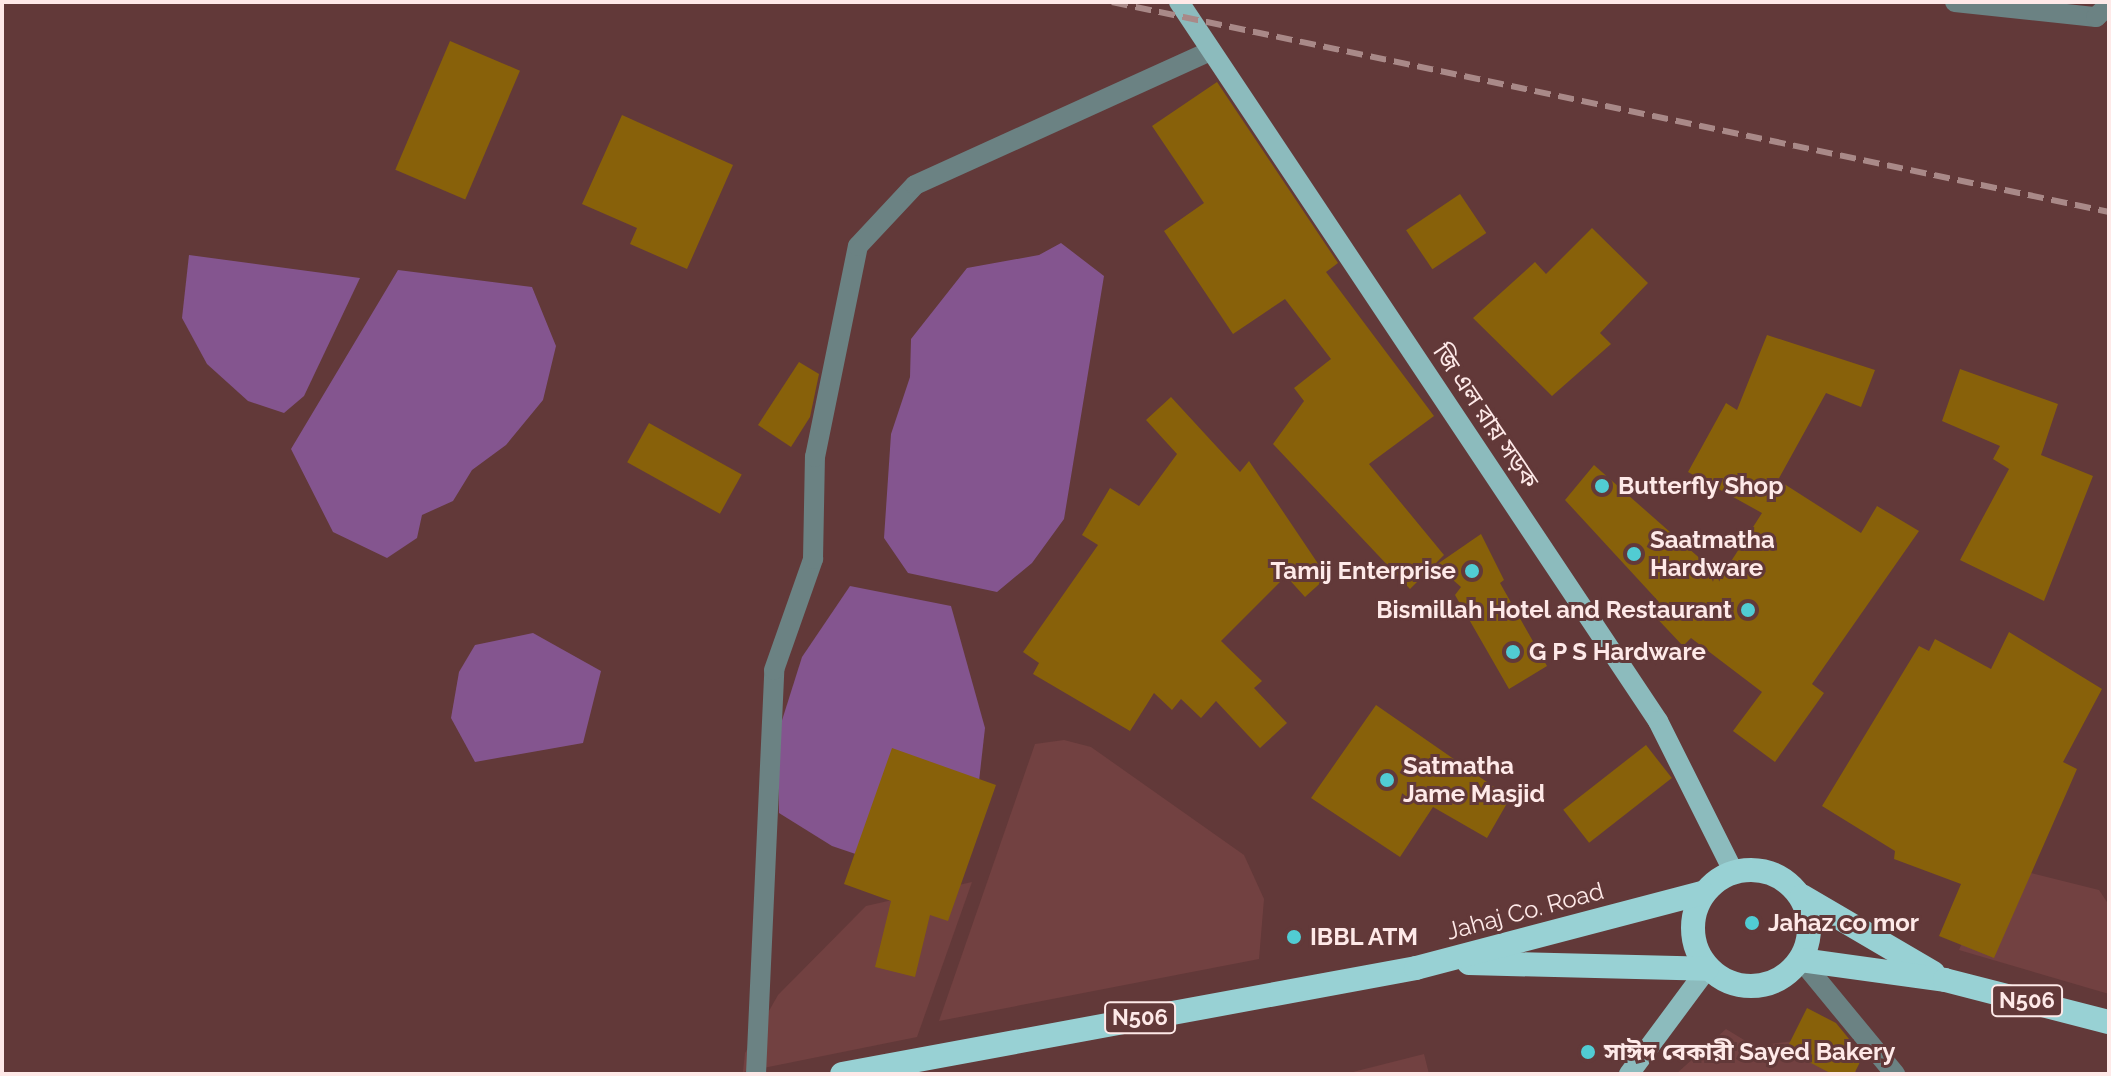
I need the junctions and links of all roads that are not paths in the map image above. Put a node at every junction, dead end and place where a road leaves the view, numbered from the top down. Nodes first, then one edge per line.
1 (1179, 2) edge
2 (1955, 2) edge
3 (2109, 5) edge
4 (1211, 51) junction
5 (1732, 869) junction
6 (1702, 893) junction
7 (1802, 896) junction
8 (1801, 960) junction
9 (1439, 962) junction
10 (1707, 969) junction
11 (1945, 980) junction
12 (2109, 1022) edge
13 (756, 1074) edge
14 (842, 1074) edge
15 (1629, 1074) edge
16 (1895, 1074) edge

1 - 4 main road, জি এল রায় সড়ক
2 - 3 street
4 - 5 main road, জি এল রায় সড়ক
4 - 13 street
5 - 6 highway, Jahaj Co. Road / N506
5 - 7 highway, N506
6 - 9 highway, Jahaj Co. Road / N506
6 - 10 highway
7 - 8 highway
7 - 11 highway, N506
8 - 10 highway, N506
8 - 11 highway, N506
8 - 16 street
9 - 10 highway, N506
9 - 14 highway, Jahaj Co. Road / N506
10 - 15 main road
11 - 12 highway, N506

